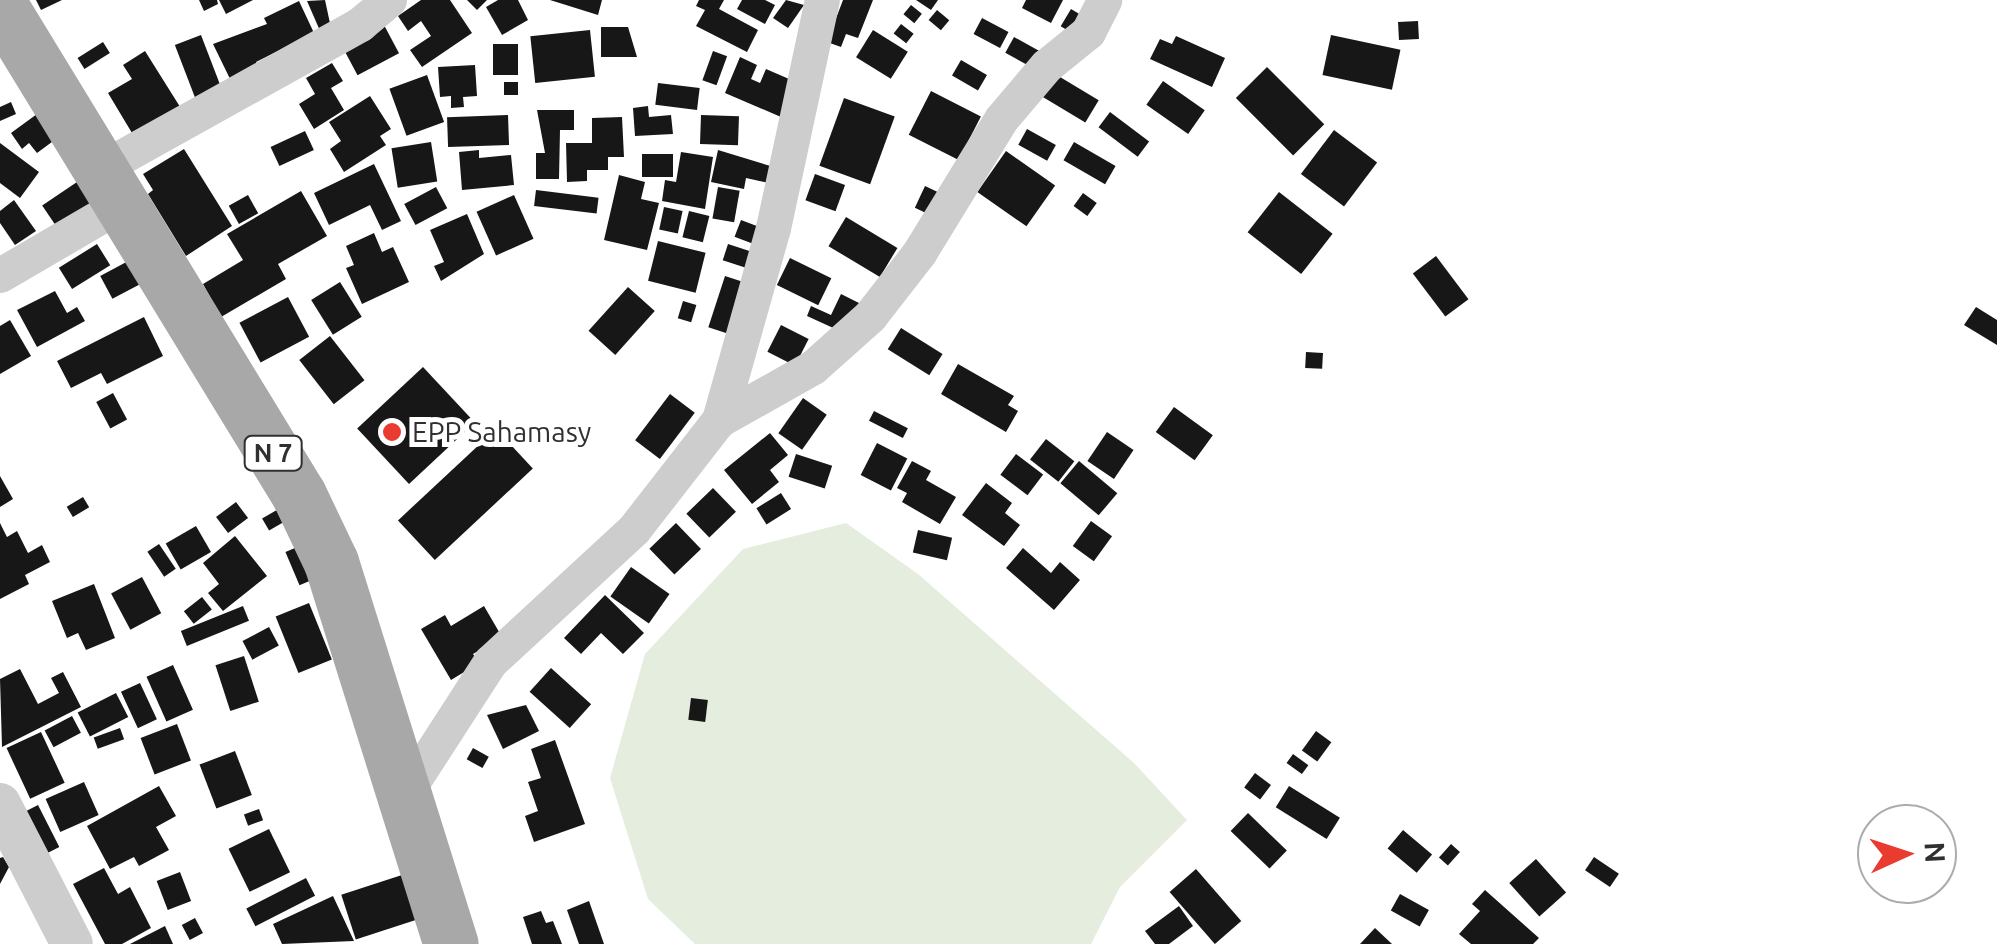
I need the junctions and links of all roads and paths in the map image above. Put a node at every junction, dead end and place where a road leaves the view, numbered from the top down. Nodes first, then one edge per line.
1 (389, 0) edge
2 (822, 0) edge
3 (1104, 0) edge
4 (0, 5) edge
5 (108, 188) junction
6 (0, 275) edge
7 (719, 420) junction
8 (406, 792) junction
9 (0, 804) edge
10 (72, 944) edge
11 (451, 944) edge

1 - 5 street
2 - 7 street
3 - 7 street
4 - 5 main road, N 7
5 - 6 street
5 - 8 main road, N 7
7 - 8 street
8 - 11 main road, N 7
9 - 10 street

